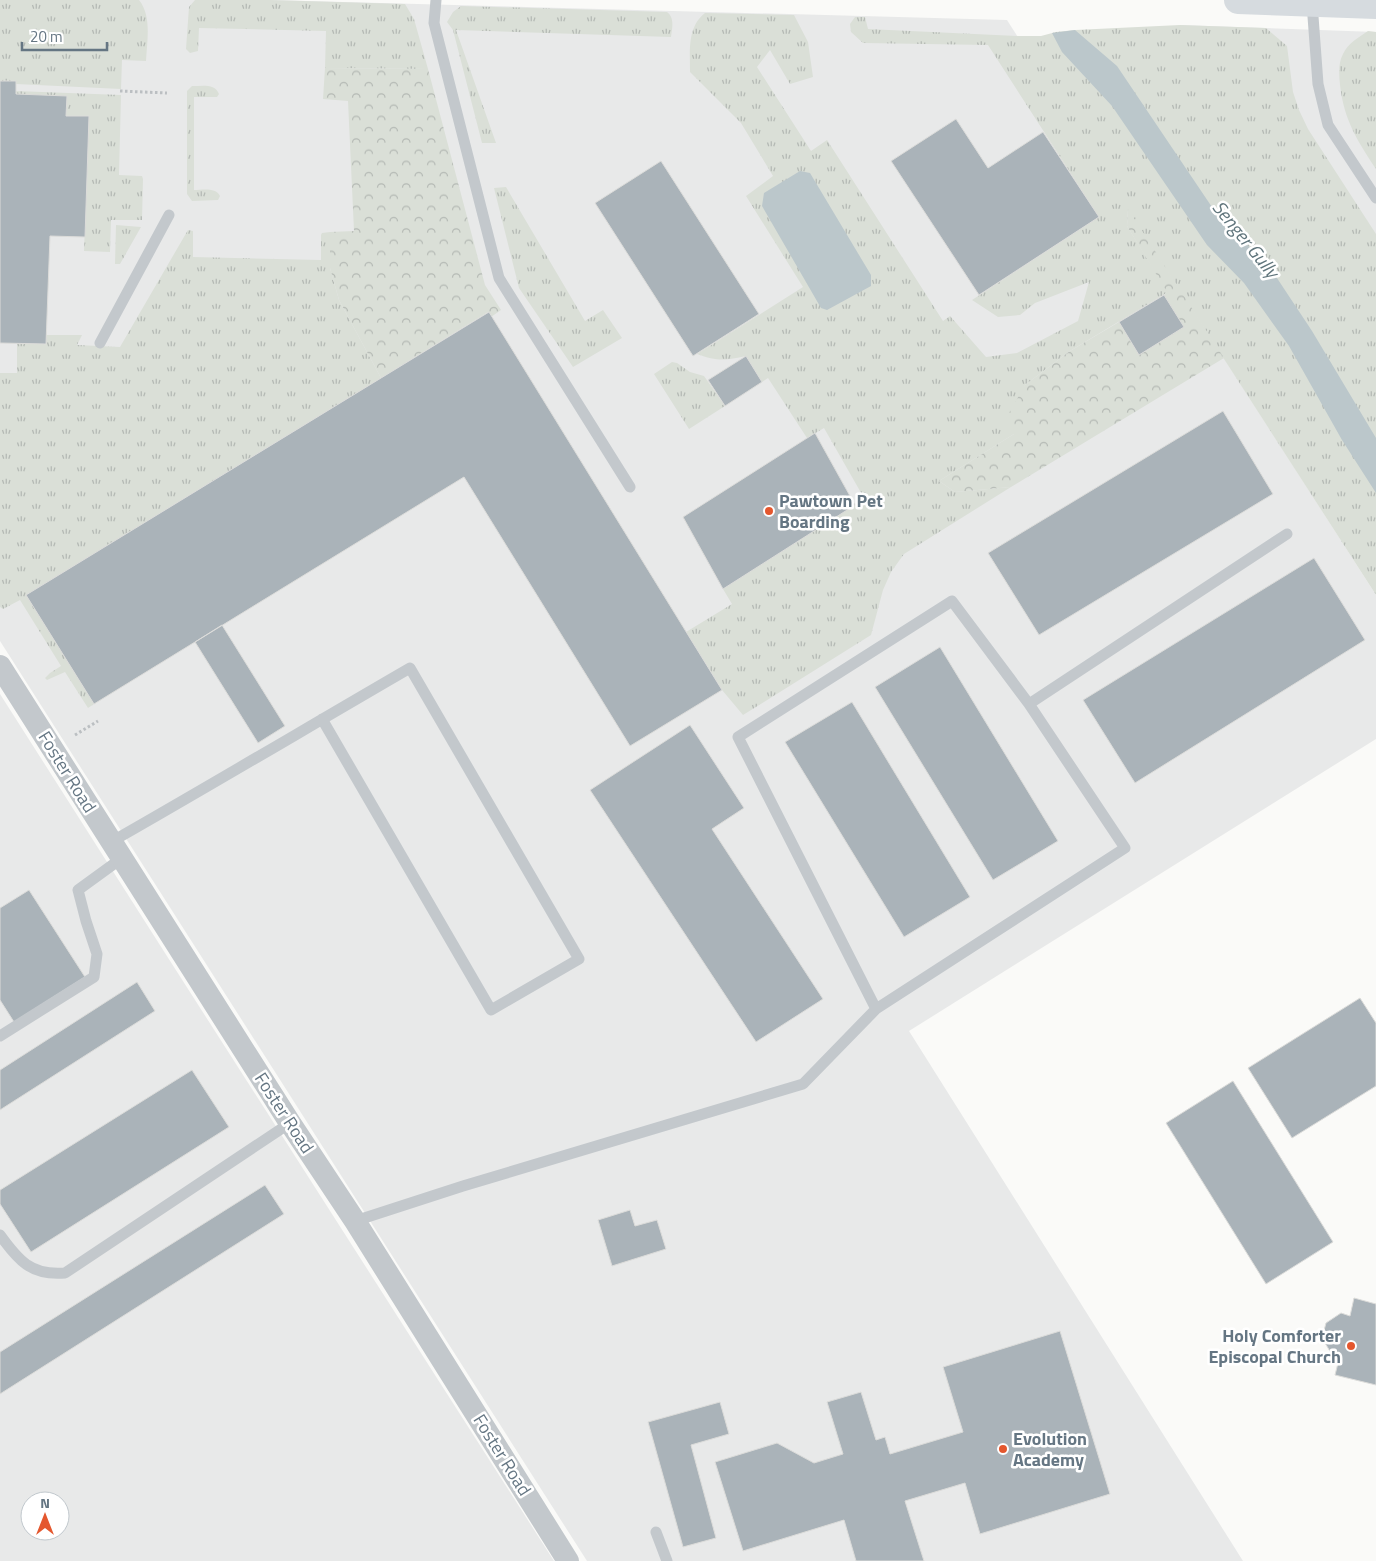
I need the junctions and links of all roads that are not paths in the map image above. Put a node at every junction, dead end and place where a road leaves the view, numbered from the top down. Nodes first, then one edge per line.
1 (436, 0) edge
2 (1238, 0) edge
3 (1312, 3) junction
4 (1376, 5) edge
5 (1375, 194) edge
6 (169, 216) dead end
7 (100, 343) dead end
8 (630, 487) dead end
9 (1287, 534) dead end
10 (0, 666) edge
11 (1029, 704) junction
12 (322, 719) junction
13 (117, 850) junction
14 (876, 1008) junction
15 (0, 1036) edge
16 (290, 1123) junction
17 (355, 1221) junction
18 (0, 1235) edge
19 (656, 1532) dead end
20 (568, 1561) edge
21 (667, 1561) edge

1 - 8 lane
2 - 3 main road
3 - 4 main road
3 - 5 lane
6 - 7 lane
9 - 11 lane
10 - 13 street, Foster Road
11 - 14 lane
11 - 14 lane
12 - 12 lane
12 - 13 lane
13 - 15 lane
13 - 16 street, Foster Road
14 - 17 lane
16 - 17 street, Foster Road
16 - 18 lane
17 - 20 street, Foster Road
19 - 21 lane

